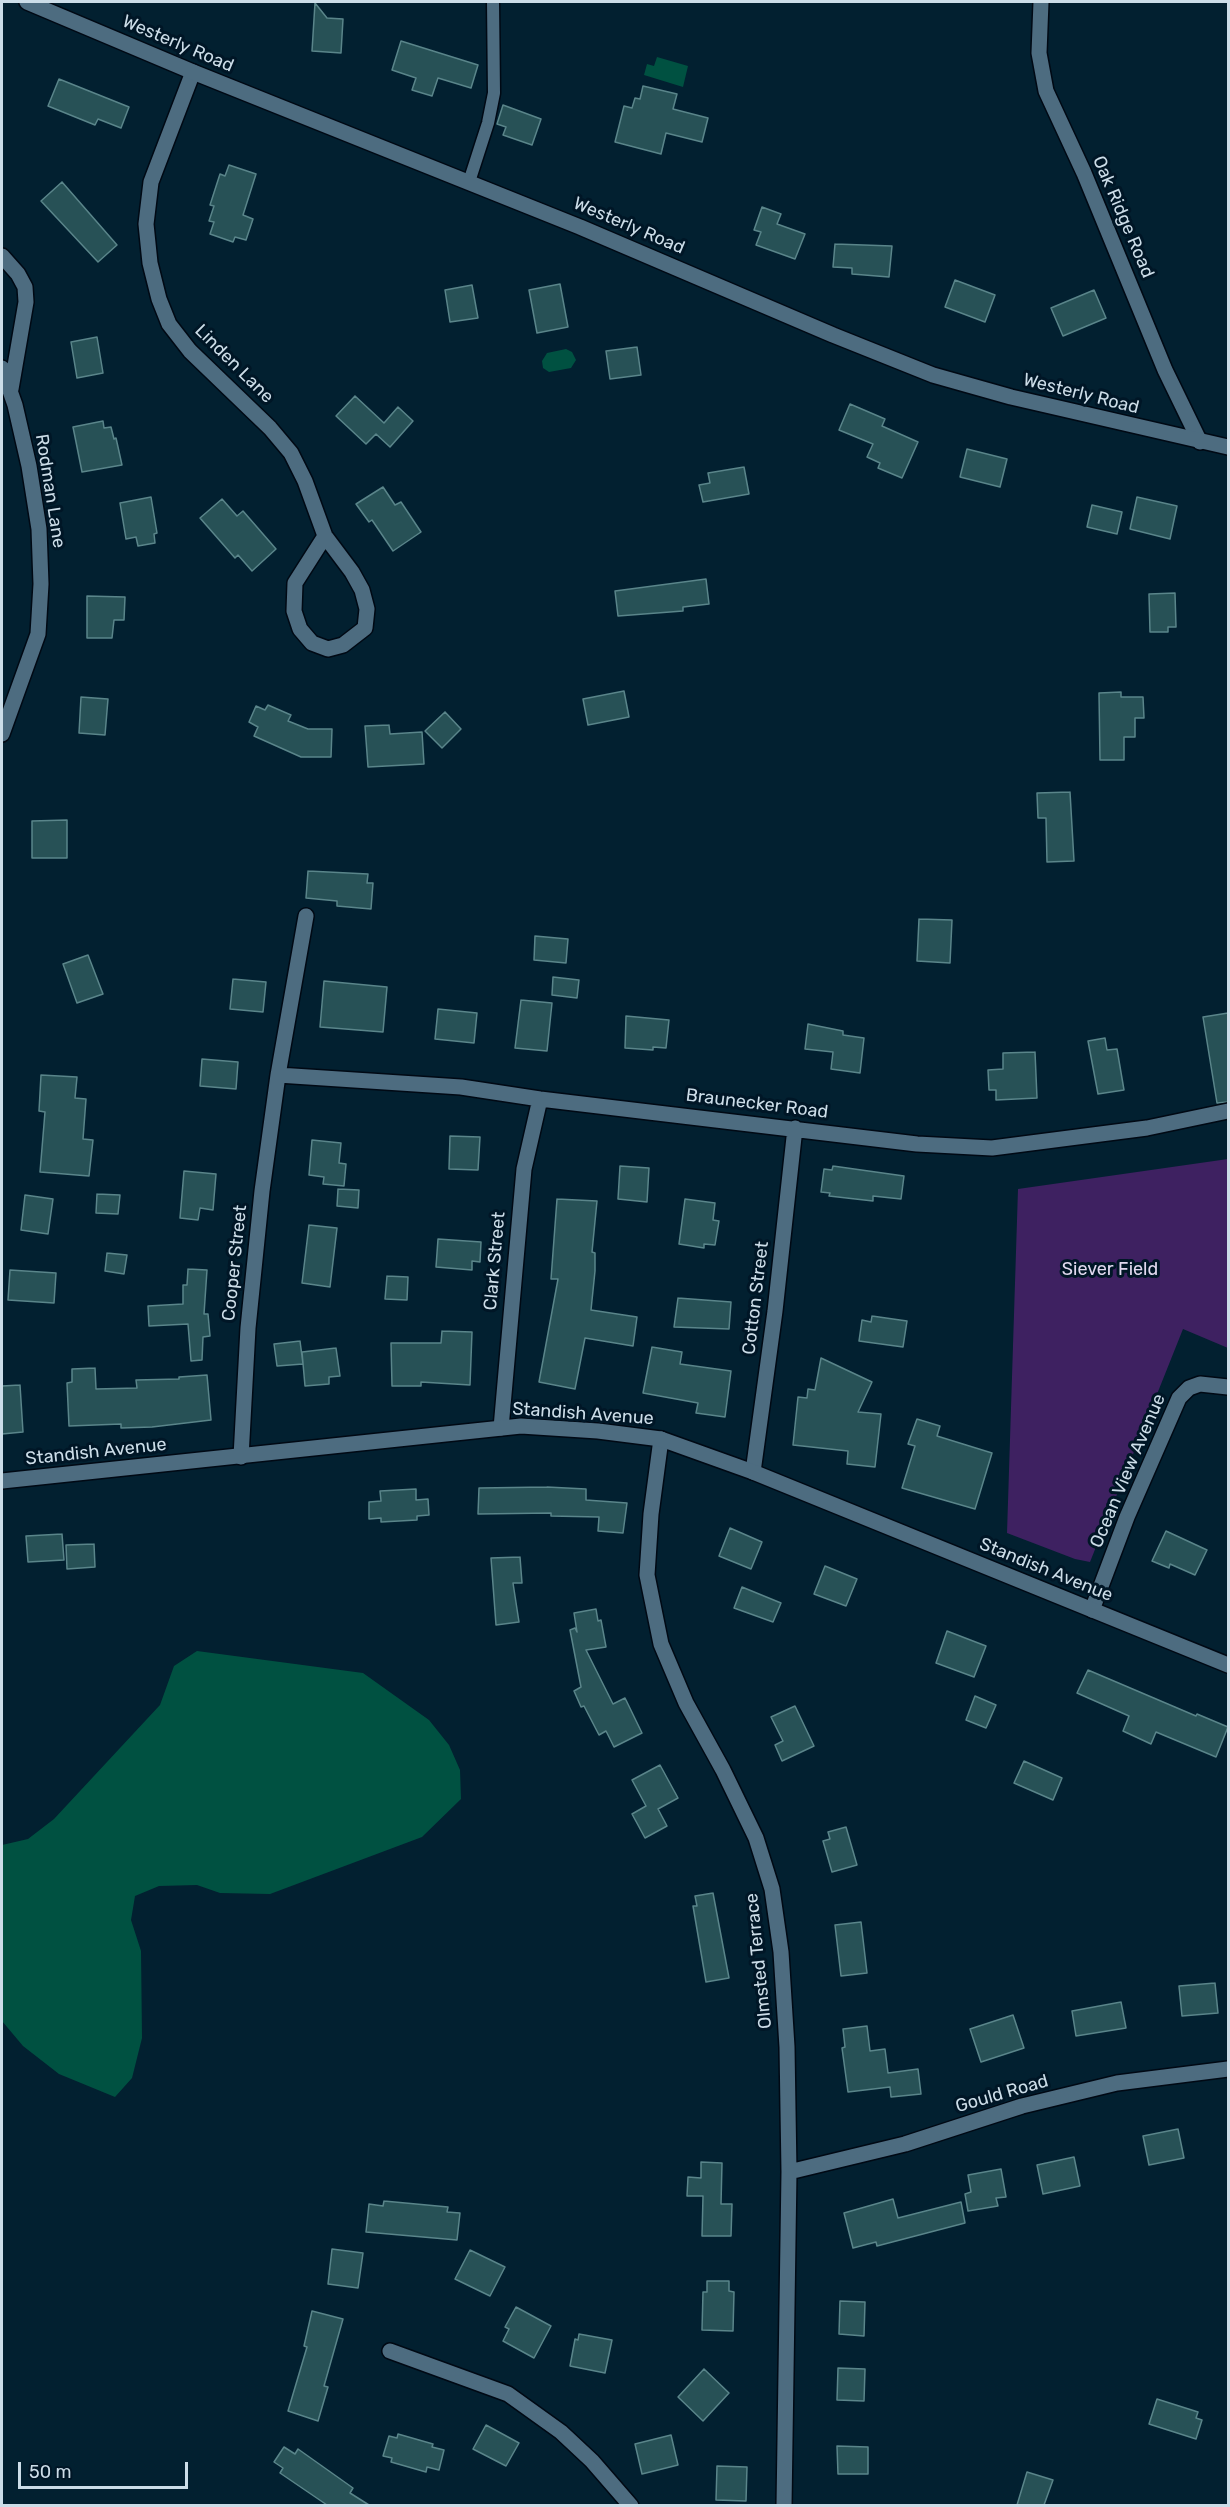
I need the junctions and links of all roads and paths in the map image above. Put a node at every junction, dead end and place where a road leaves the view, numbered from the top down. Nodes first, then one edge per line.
1 (27, 2) edge
2 (493, 2) edge
3 (1041, 2) edge
4 (192, 72) junction
5 (469, 182) junction
6 (2, 256) edge
7 (2, 368) edge
8 (10, 392) junction
9 (1200, 442) junction
10 (1228, 447) edge
11 (324, 536) junction
12 (2, 734) edge
13 (306, 916) dead end
14 (278, 1075) junction
15 (540, 1099) junction
16 (1228, 1112) edge
17 (795, 1128) junction
18 (1228, 1387) edge
19 (501, 1428) junction
20 (661, 1439) junction
21 (241, 1457) junction
22 (753, 1472) junction
23 (2, 1481) edge
24 (1092, 1610) junction
25 (1228, 1665) edge
26 (1228, 2069) edge
27 (789, 2172) junction
28 (390, 2351) dead end
29 (631, 2505) edge
30 (784, 2505) edge

1 - 4 street, Westerly Road
2 - 5 lane
3 - 9 street, Oak Ridge Road
4 - 5 street, Westerly Road
4 - 11 street, Linden Lane
5 - 9 street, Westerly Road
6 - 8 street, Rodman Lane
7 - 8 street, Rodman Lane
8 - 12 street, Rodman Lane
9 - 10 street, Westerly Road
11 - 11 street, Linden Lane
13 - 14 street, Cooper Street
14 - 15 street, Braunecker Road
14 - 21 street, Cooper Street
15 - 17 street, Braunecker Road
15 - 19 street, Clark Street
16 - 17 street, Braunecker Road
17 - 22 street, Cotton Street
18 - 24 street, Ocean View Avenue
19 - 20 street, Standish Avenue
19 - 21 street, Standish Avenue
20 - 22 street, Standish Avenue
20 - 27 street, Olmsted Terrace
21 - 23 street, Standish Avenue
22 - 24 street, Standish Avenue
24 - 25 street, Standish Avenue
26 - 27 street, Gould Road
27 - 30 street, Olmsted Terrace
28 - 29 street

